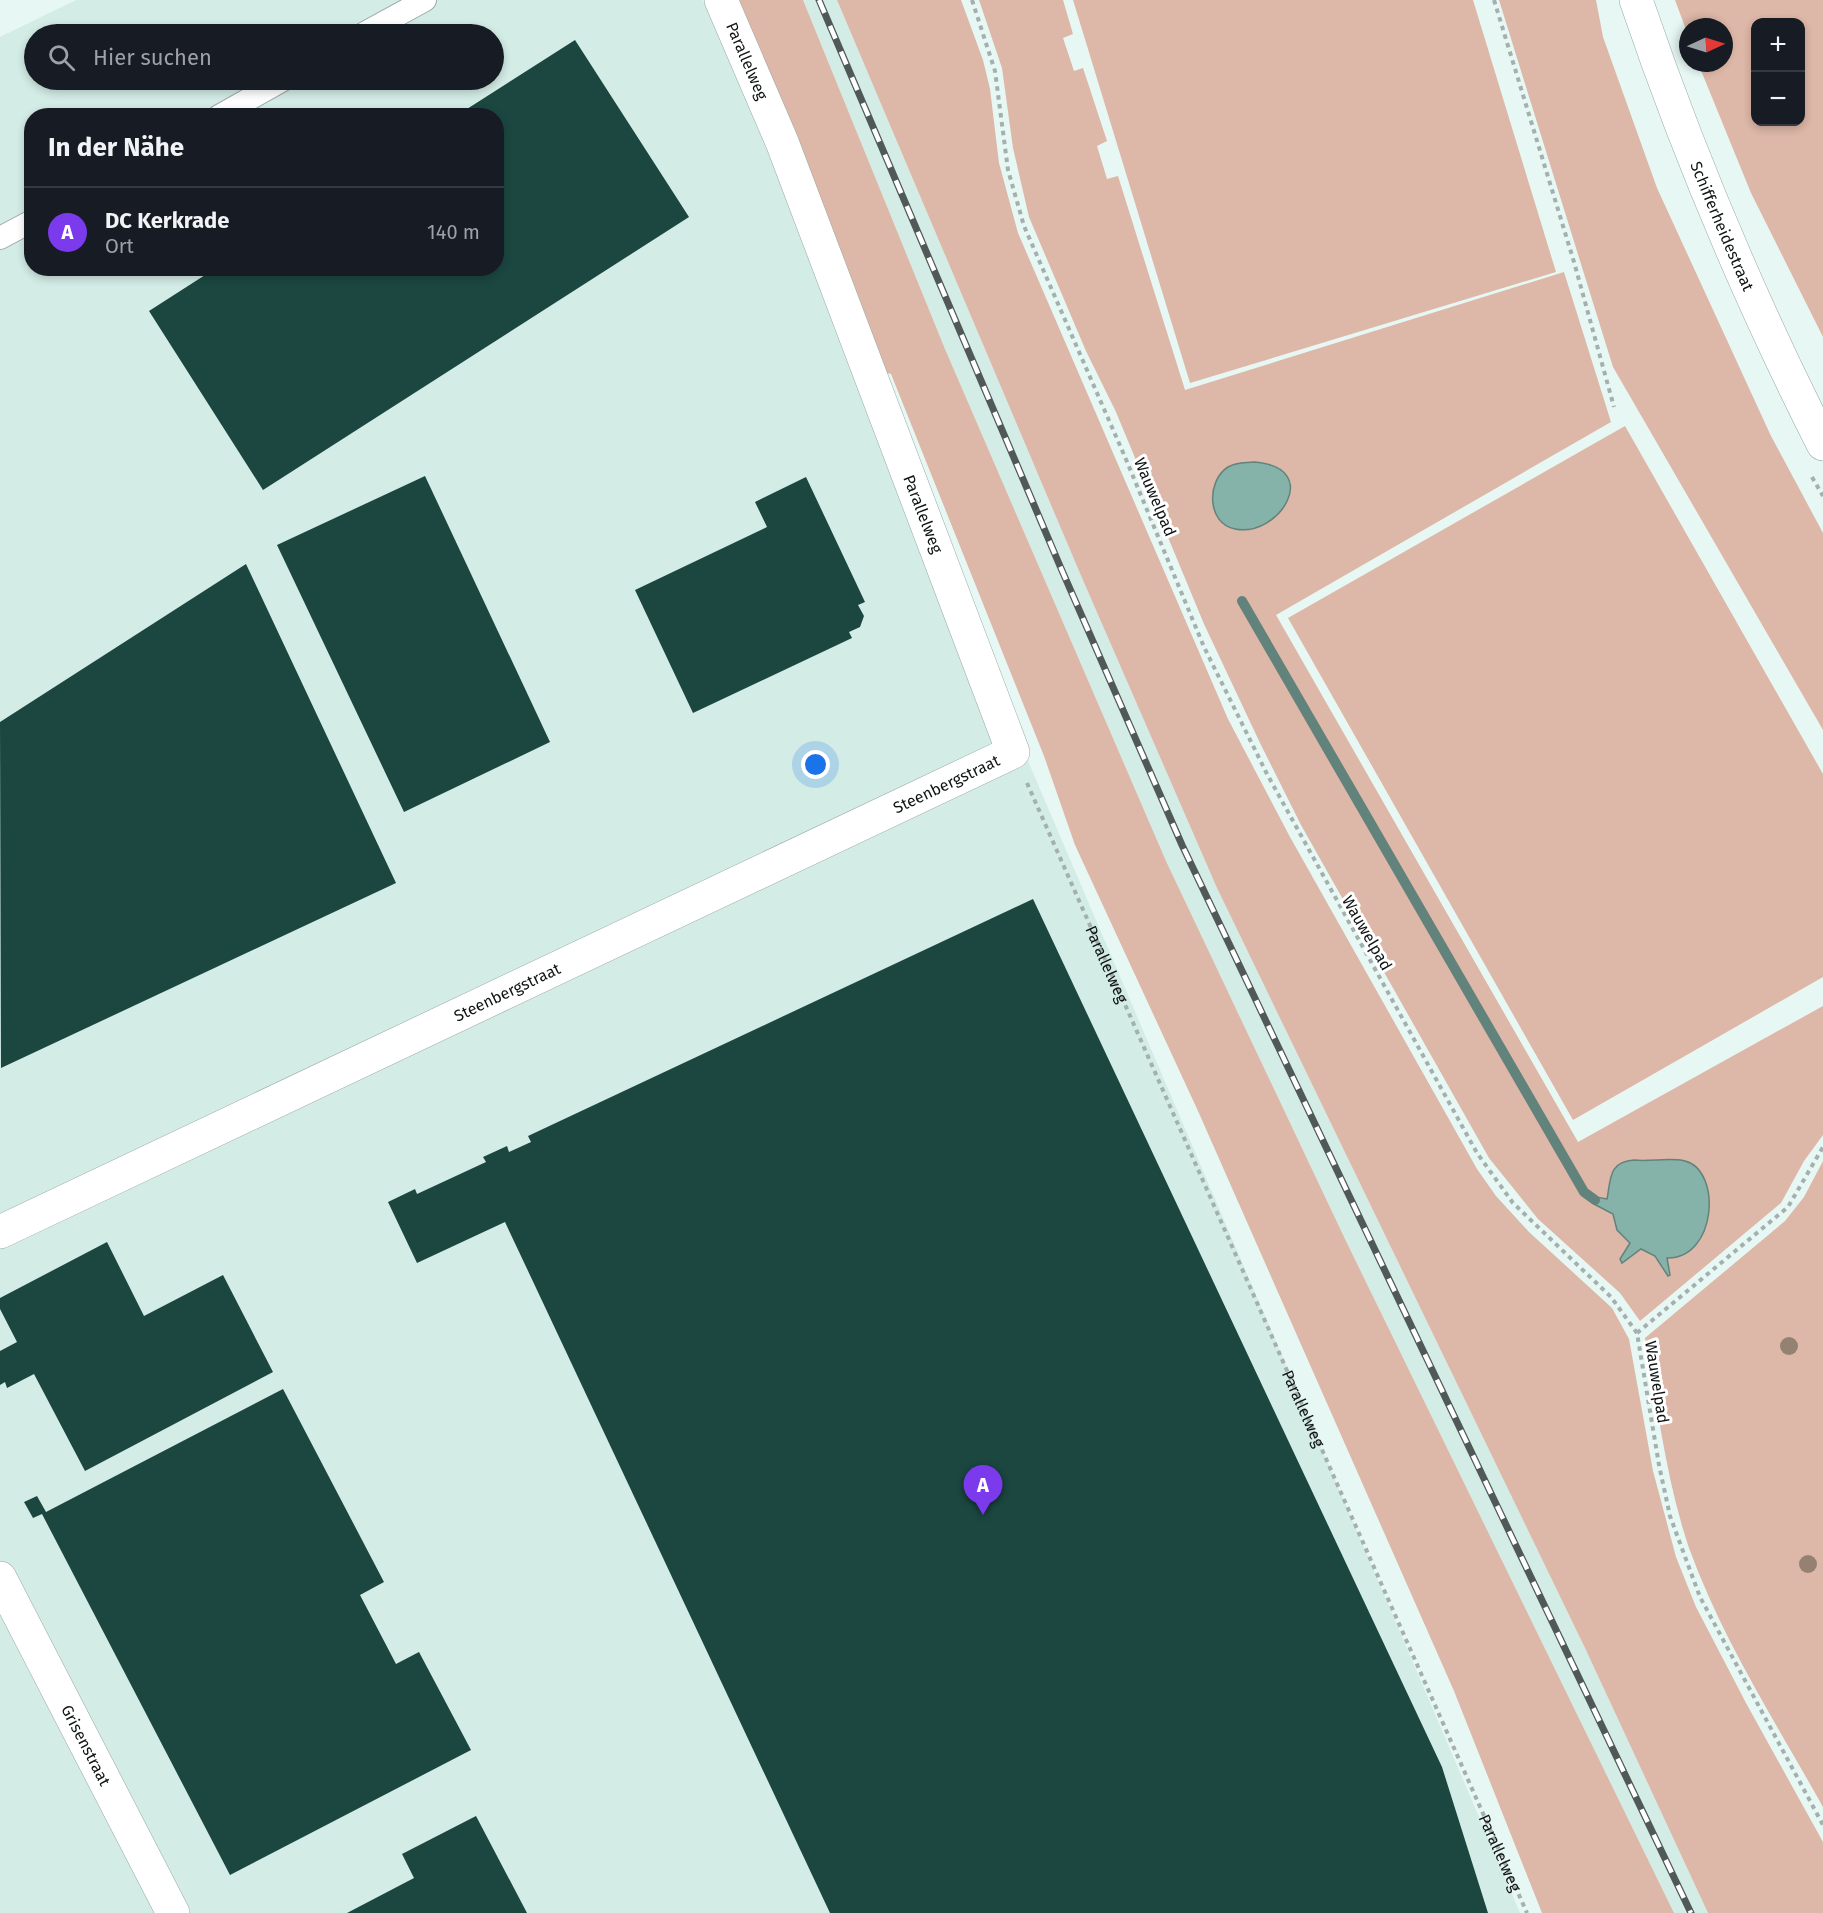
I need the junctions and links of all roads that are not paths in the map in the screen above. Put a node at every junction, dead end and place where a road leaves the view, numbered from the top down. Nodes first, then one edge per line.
1 (425, 0) edge
2 (722, 0) edge
3 (1636, 0) edge
4 (381, 24) edge
5 (265, 90) edge
6 (233, 108) edge
7 (24, 224) edge
8 (0, 238) edge
9 (1823, 444) edge
10 (1013, 752) joint
11 (0, 1232) edge
12 (0, 1578) edge
13 (173, 1913) edge

1 - 4 lane
2 - 10 street, Parallelweg
3 - 9 street, Schifferheidestraat
5 - 6 lane
7 - 8 lane
10 - 11 street, Steenbergstraat
12 - 13 street, Grisenstraat

